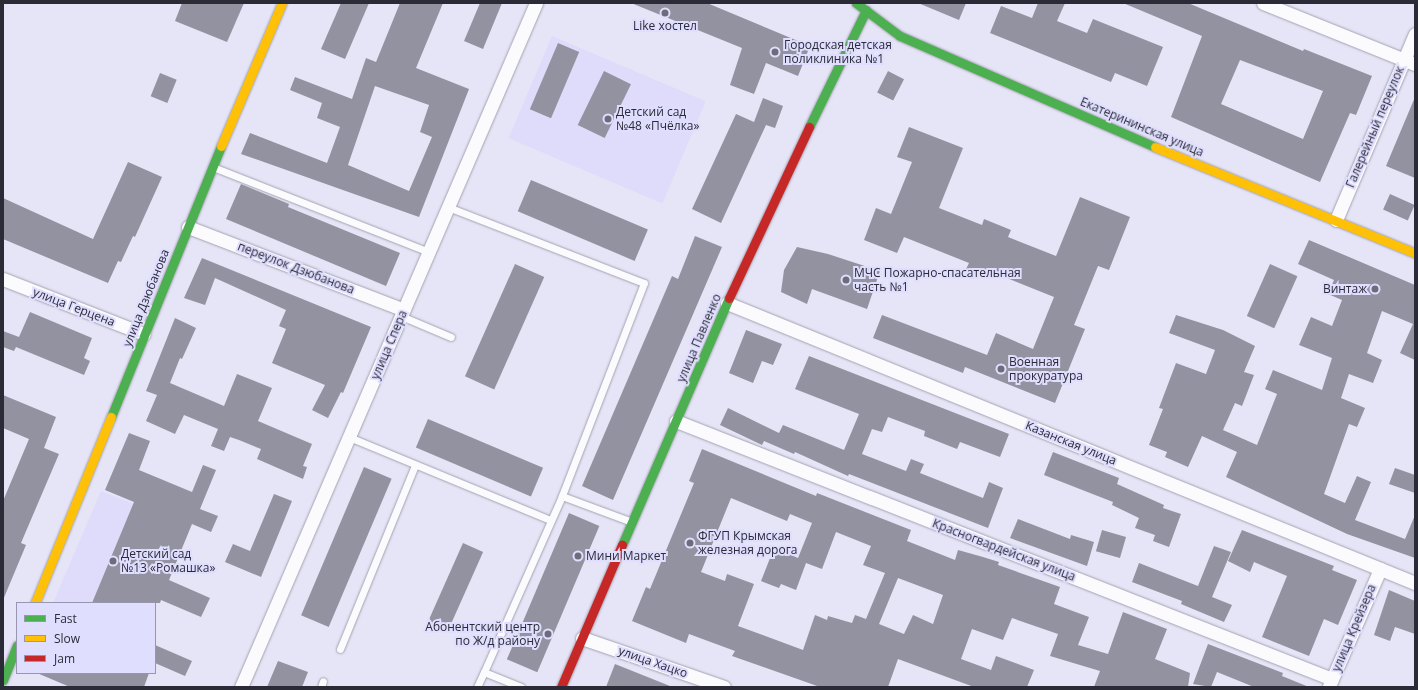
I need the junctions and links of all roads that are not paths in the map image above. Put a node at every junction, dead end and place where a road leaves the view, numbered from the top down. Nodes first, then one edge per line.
1 (282, 3) edge
2 (536, 3) edge
3 (856, 3) edge
4 (1263, 3) edge
5 (868, 6) edge
6 (1415, 34) edge
7 (1410, 62) edge
8 (212, 167) junction
9 (448, 207) junction
10 (1336, 220) junction
11 (188, 226) junction
12 (429, 252) junction
13 (1415, 253) edge
14 (3, 279) edge
15 (727, 303) junction
16 (402, 313) junction
17 (144, 334) junction
18 (451, 338) dead end
19 (676, 421) junction
20 (349, 437) junction
21 (415, 465) junction
22 (562, 496) junction
23 (550, 520) junction
24 (632, 522) junction
25 (1380, 569) junction
26 (1415, 583) edge
27 (34, 602) edge
28 (582, 638) junction
29 (16, 648) edge
30 (340, 649) dead end
31 (484, 672) junction
32 (3, 680) edge
33 (1330, 683) edge
34 (3, 684) edge
35 (10, 687) edge
36 (241, 687) edge
37 (477, 687) edge
38 (521, 687) edge
39 (560, 687) edge
40 (724, 687) edge

1 - 8 main road, улица Дзюбанова
2 - 9 street, улица Спера
3 - 5 main road, Екатерининская улица
4 - 7 street
5 - 10 main road, Екатерининская улица
5 - 15 main road, улица Павленко
6 - 7 street, Галерейный переулок
7 - 10 street, Галерейный переулок
8 - 11 main road, улица Дзюбанова
8 - 12 lane
9 - 12 street, улица Спера
9 - 22 lane
10 - 13 main road, Екатерининская улица
11 - 16 street, переулок Дзюбанова
11 - 17 main road, улица Дзюбанова
12 - 16 street, улица Спера
14 - 17 street, улица Герцена
15 - 19 main road, улица Павленко
15 - 25 street, Казанская улица
16 - 18 lane
16 - 20 street, улица Спера
17 - 27 main road, улица Дзюбанова
19 - 24 main road, улица Павленко
19 - 33 street, Красногвардейская улица
20 - 21 lane
20 - 36 street, улица Спера
21 - 23 lane
21 - 30 lane
22 - 23 lane
22 - 24 lane
23 - 31 lane
24 - 28 main road, улица Павленко
25 - 26 street, Казанская улица
25 - 33 street, улица Крейзера
28 - 39 main road, улица Павленко
28 - 40 street, улица Хацко
29 - 32 main road
31 - 37 lane
31 - 38 lane
34 - 35 main road

